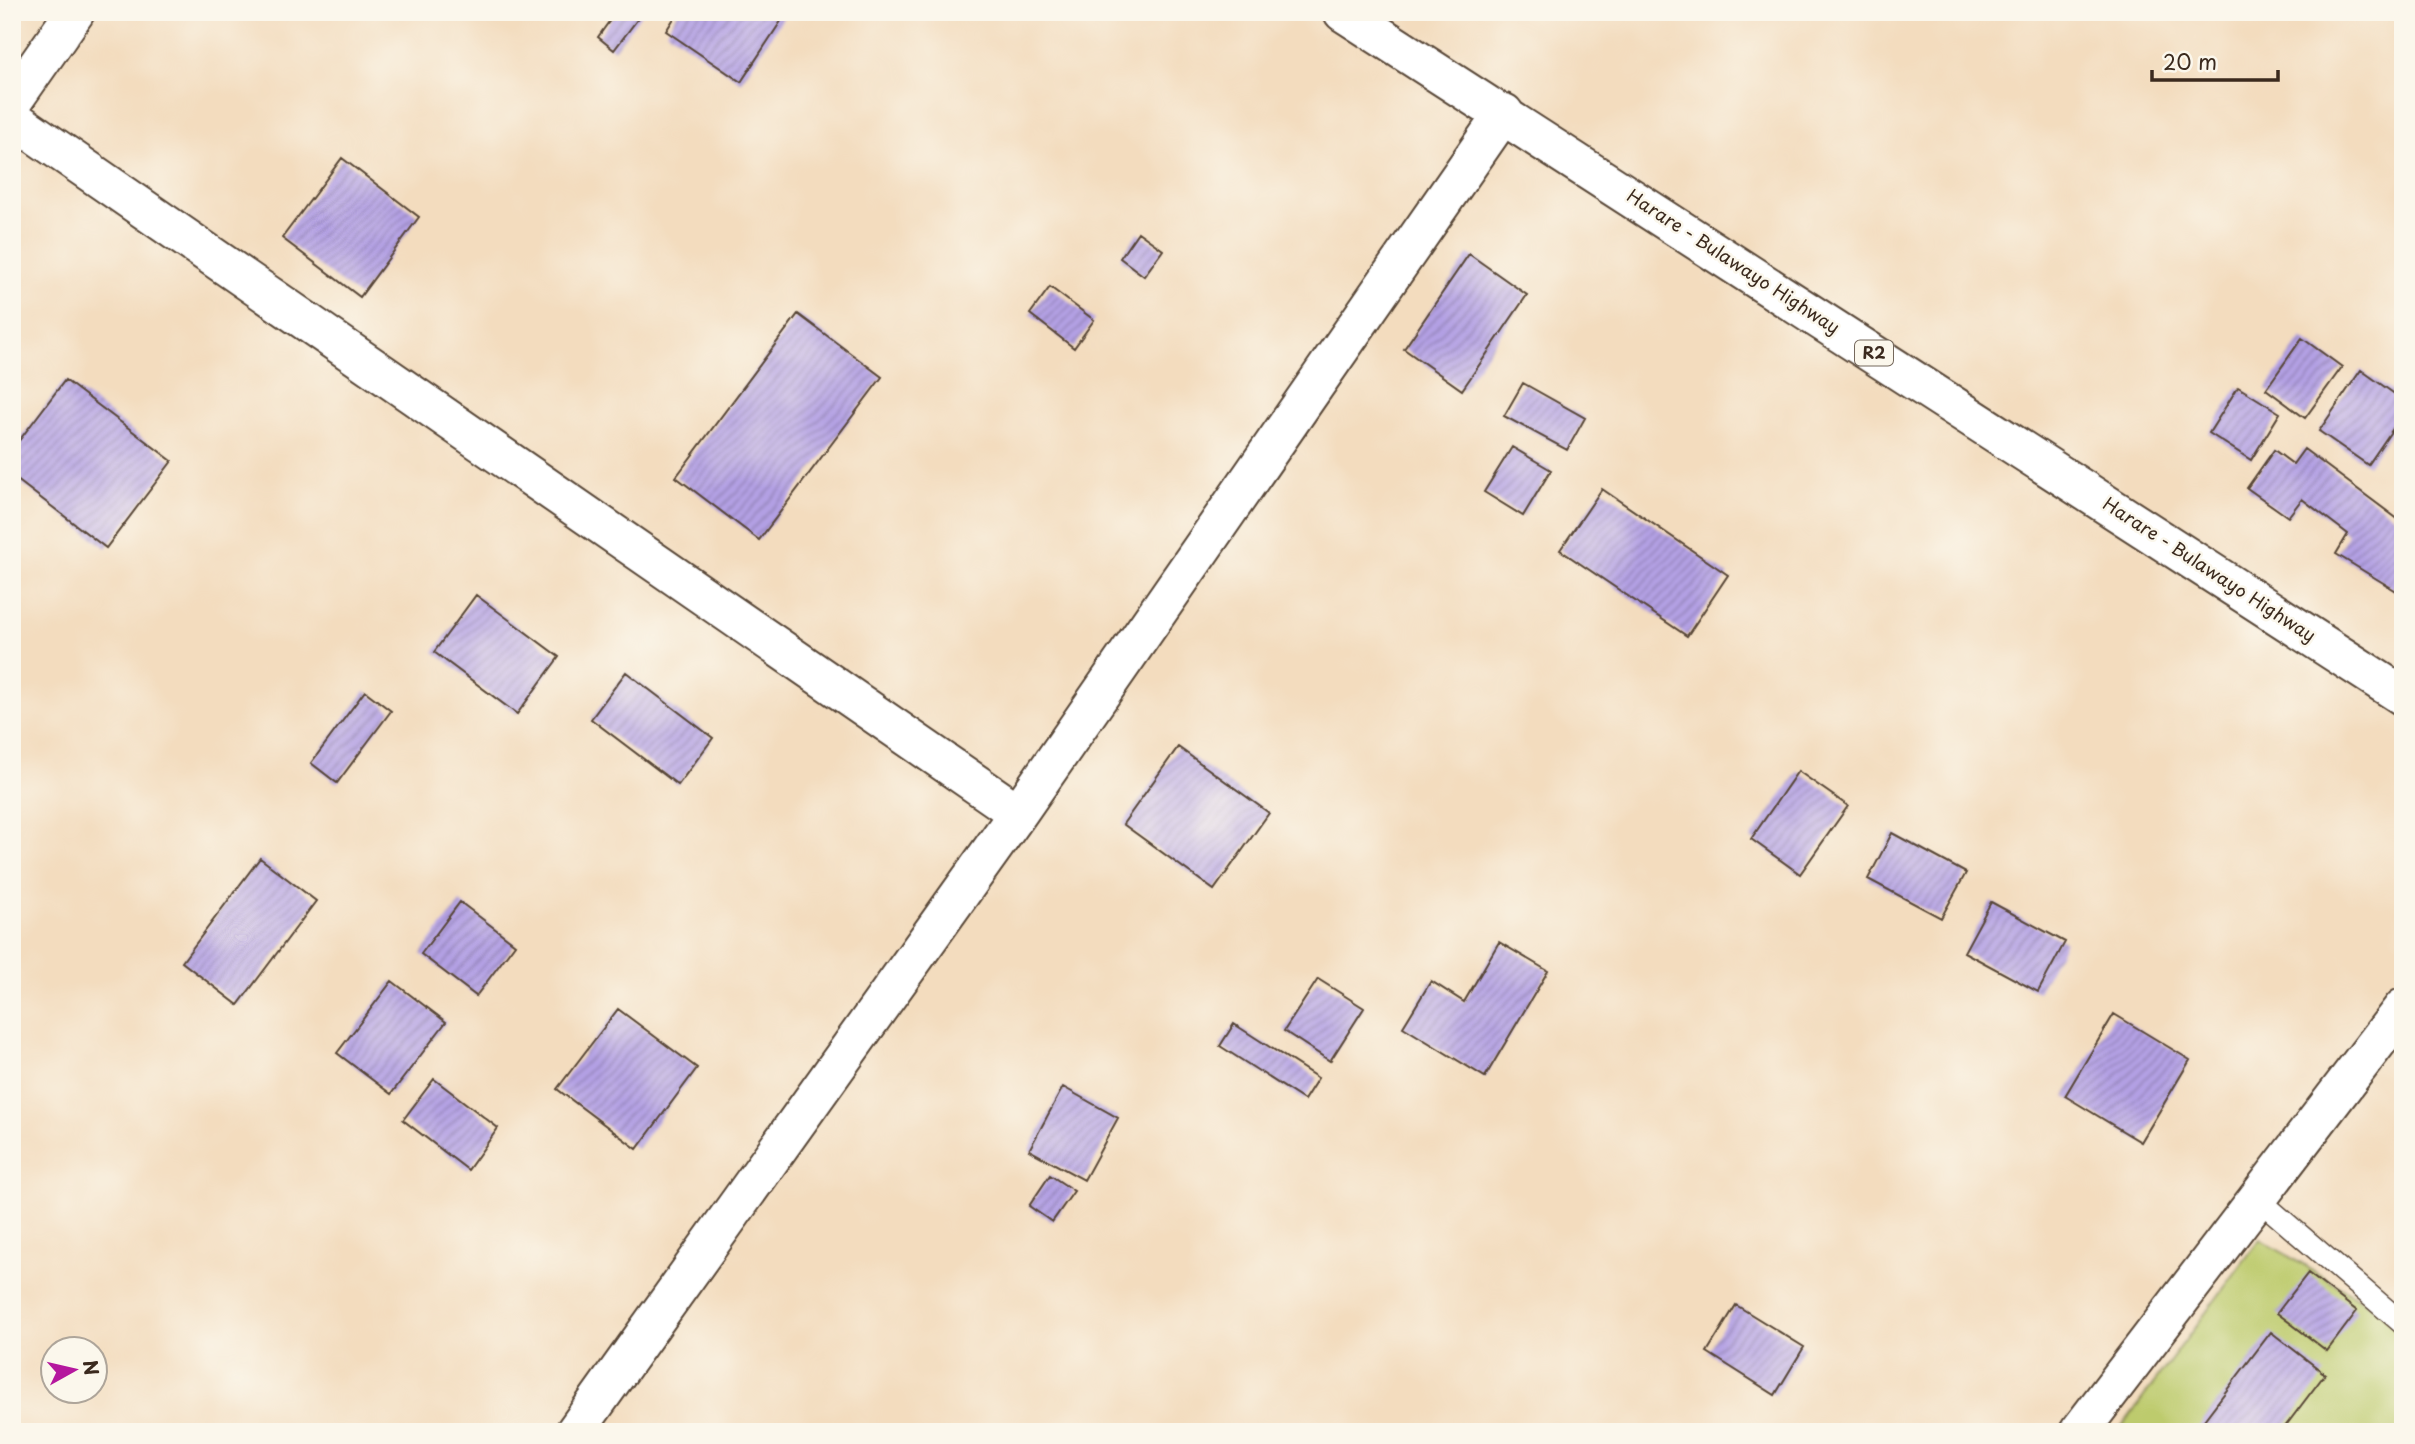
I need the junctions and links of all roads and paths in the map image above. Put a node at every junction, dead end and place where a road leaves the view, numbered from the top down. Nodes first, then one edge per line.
1 (75, 12) edge
2 (1343, 12) edge
3 (12, 102) edge
4 (1504, 113) junction
5 (12, 118) edge
6 (2403, 696) edge
7 (1018, 813) junction
8 (2403, 1008) edge
9 (2257, 1198) junction
10 (2403, 1324) edge
11 (575, 1432) edge
12 (2079, 1432) edge

1 - 3 main road
2 - 4 main road, Harare - Bulawayo Highway / R2
4 - 6 main road, Harare - Bulawayo Highway / R2
4 - 7 main road
5 - 7 main road
7 - 11 main road
8 - 9 main road
9 - 10 lane
9 - 12 main road

